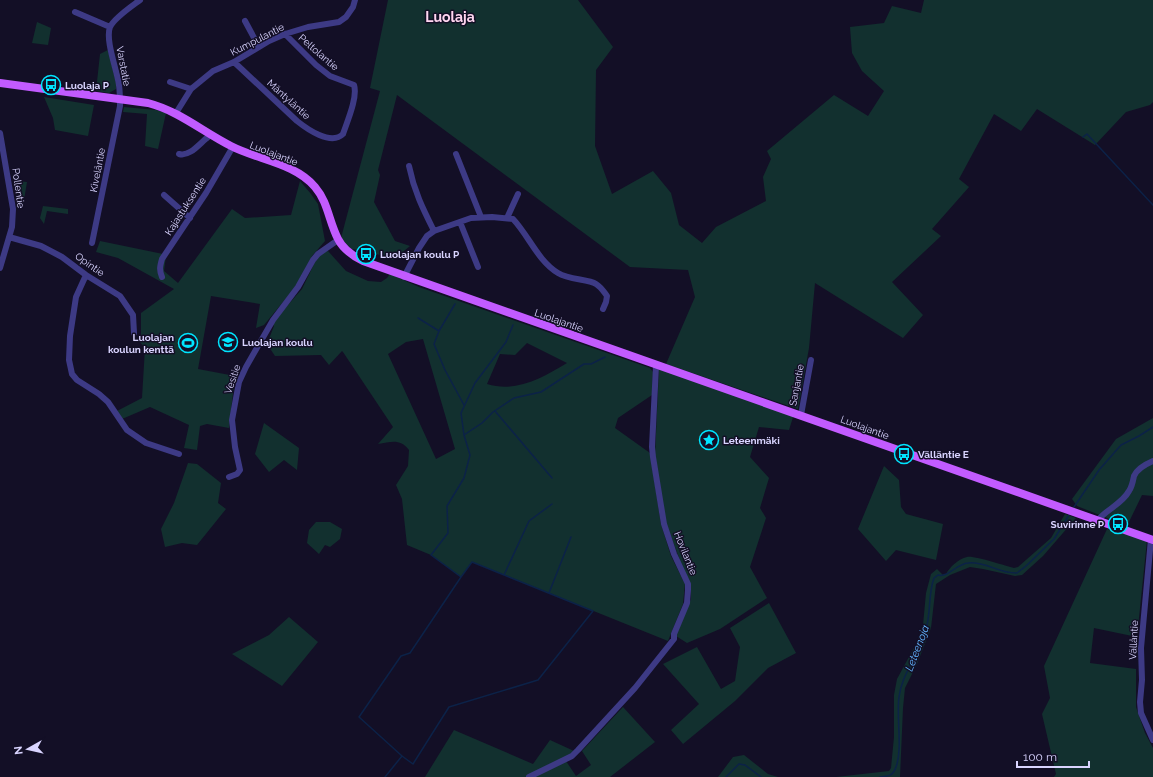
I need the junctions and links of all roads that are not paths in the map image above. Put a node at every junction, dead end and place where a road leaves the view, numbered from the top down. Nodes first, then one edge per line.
1 (140, 0) edge
2 (355, 0) edge
3 (75, 12) dead end
4 (245, 21) dead end
5 (110, 27) junction
6 (285, 34) junction
7 (259, 48) junction
8 (234, 62) junction
9 (170, 82) dead end
10 (0, 83) edge
11 (190, 90) junction
12 (354, 96) joint
13 (120, 100) junction
14 (176, 113) junction
15 (0, 133) edge
16 (209, 134) junction
17 (1, 141) edge
18 (232, 147) junction
19 (179, 154) dead end
20 (456, 154) dead end
21 (409, 166) dead end
22 (518, 194) dead end
23 (164, 196) dead end
24 (190, 218) junction
25 (481, 218) junction
26 (510, 219) junction
27 (460, 222) junction
28 (434, 231) junction
29 (9, 237) junction
30 (338, 240) junction
31 (92, 244) dead end
32 (478, 267) dead end
33 (0, 268) edge
34 (86, 275) junction
35 (162, 277) dead end
36 (404, 277) junction
37 (603, 309) dead end
38 (134, 332) dead end
39 (811, 360) dead end
40 (656, 366) junction
41 (801, 414) junction
42 (179, 454) dead end
43 (1153, 461) edge
44 (229, 477) dead end
45 (1098, 520) junction
46 (1152, 539) edge
47 (1153, 740) edge
48 (529, 777) edge

1 - 5 street
2 - 6 street, Kumpulantie
3 - 5 street
4 - 7 street
5 - 13 street, Varstatie
6 - 7 street, Kumpulantie
6 - 12 street, Peltolantie
7 - 8 street, Kumpulantie
8 - 11 street, Kumpulantie
8 - 12 street, Mäntyläntie
9 - 11 street
10 - 13 main road, Luolajantie
11 - 14 street, Kumpulantie
13 - 14 main road, Luolajantie
13 - 31 street, Kiveläntie
14 - 16 main road, Luolajantie
15 - 17 street, Pollentie
16 - 18 main road, Luolajantie
16 - 19 street
17 - 29 street, Pollentie
18 - 24 street, Kajastuksentie
18 - 30 main road, Luolajantie
20 - 25 street
21 - 28 street
22 - 26 street
23 - 24 street
24 - 35 street, Kajastuksentie
25 - 26 street
25 - 27 street
26 - 37 street
27 - 28 street
27 - 32 street
28 - 36 street
29 - 33 street, Pollentie
29 - 34 street, Opintie
30 - 36 main road, Luolajantie
30 - 44 street, Vesitie
34 - 38 street, Opintie
34 - 42 street
36 - 40 main road, Luolajantie
39 - 41 street, Sanjantie
40 - 41 main road, Luolajantie
40 - 48 street, Hovilantie
41 - 45 main road, Luolajantie
43 - 45 street
45 - 46 main road, Luolajantie
46 - 47 street, Välläntie

